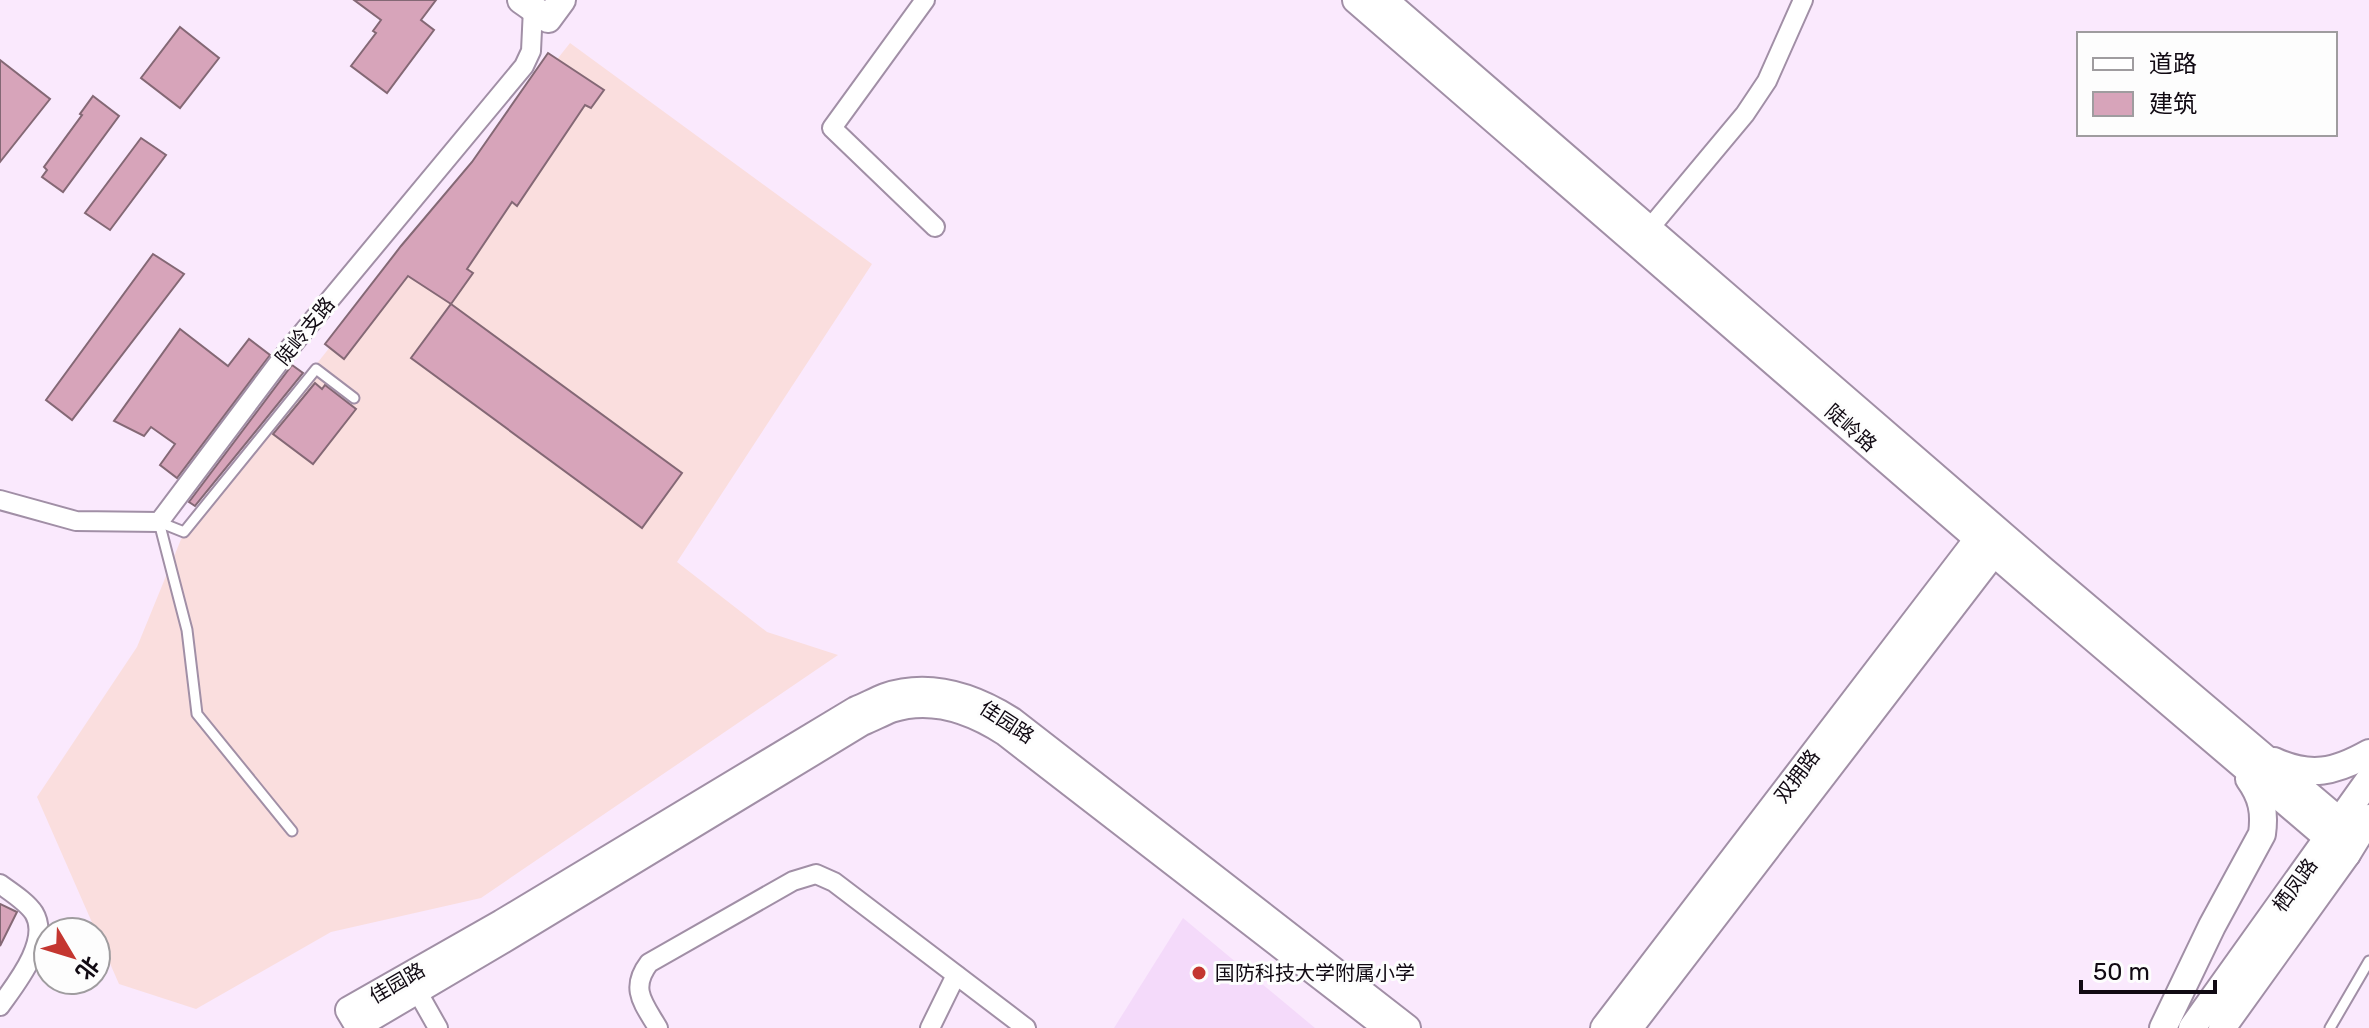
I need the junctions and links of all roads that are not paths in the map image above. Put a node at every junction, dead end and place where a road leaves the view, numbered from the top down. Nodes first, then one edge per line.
1 (925, 0) edge
2 (1356, 0) edge
3 (1384, 0) edge
4 (1803, 0) edge
5 (541, 5) edge
6 (935, 227) dead end
7 (1649, 229) junction
8 (354, 398) dead end
9 (0, 500) edge
10 (159, 522) junction
11 (1992, 538) junction
12 (2369, 753) edge
13 (2244, 755) junction
14 (2369, 780) edge
15 (292, 831) dead end
16 (2348, 834) edge
17 (0, 884) edge
18 (2369, 961) edge
19 (956, 975) junction
20 (413, 984) junction
21 (0, 1006) edge
22 (358, 1026) edge
23 (438, 1028) edge
24 (658, 1028) edge
25 (930, 1028) edge
26 (1026, 1028) edge
27 (1388, 1028) edge
28 (1407, 1028) edge
29 (1604, 1028) edge
30 (1629, 1028) edge
31 (2163, 1028) edge
32 (2192, 1028) edge
33 (2222, 1028) edge
34 (2330, 1028) edge

1 - 6 street
2 - 11 main road, 陡岭路
3 - 7 main road, 陡岭路
4 - 7 street
5 - 10 street, 陡岭支路
7 - 11 main road, 陡岭路
8 - 10 lane
9 - 10 street
10 - 15 lane
11 - 13 main road, 陡岭路
11 - 29 main road, 双拥路
11 - 30 main road, 双拥路
12 - 13 main road
13 - 16 main road, 陡岭路
13 - 31 main road
14 - 16 main road, 栖凤路
16 - 32 main road, 栖凤路
16 - 33 main road, 栖凤路
17 - 21 street
18 - 34 lane
19 - 24 street
19 - 25 street
19 - 26 street
20 - 22 main road, 佳园路
20 - 23 street
20 - 27 main road, 佳园路
20 - 28 main road, 佳园路

